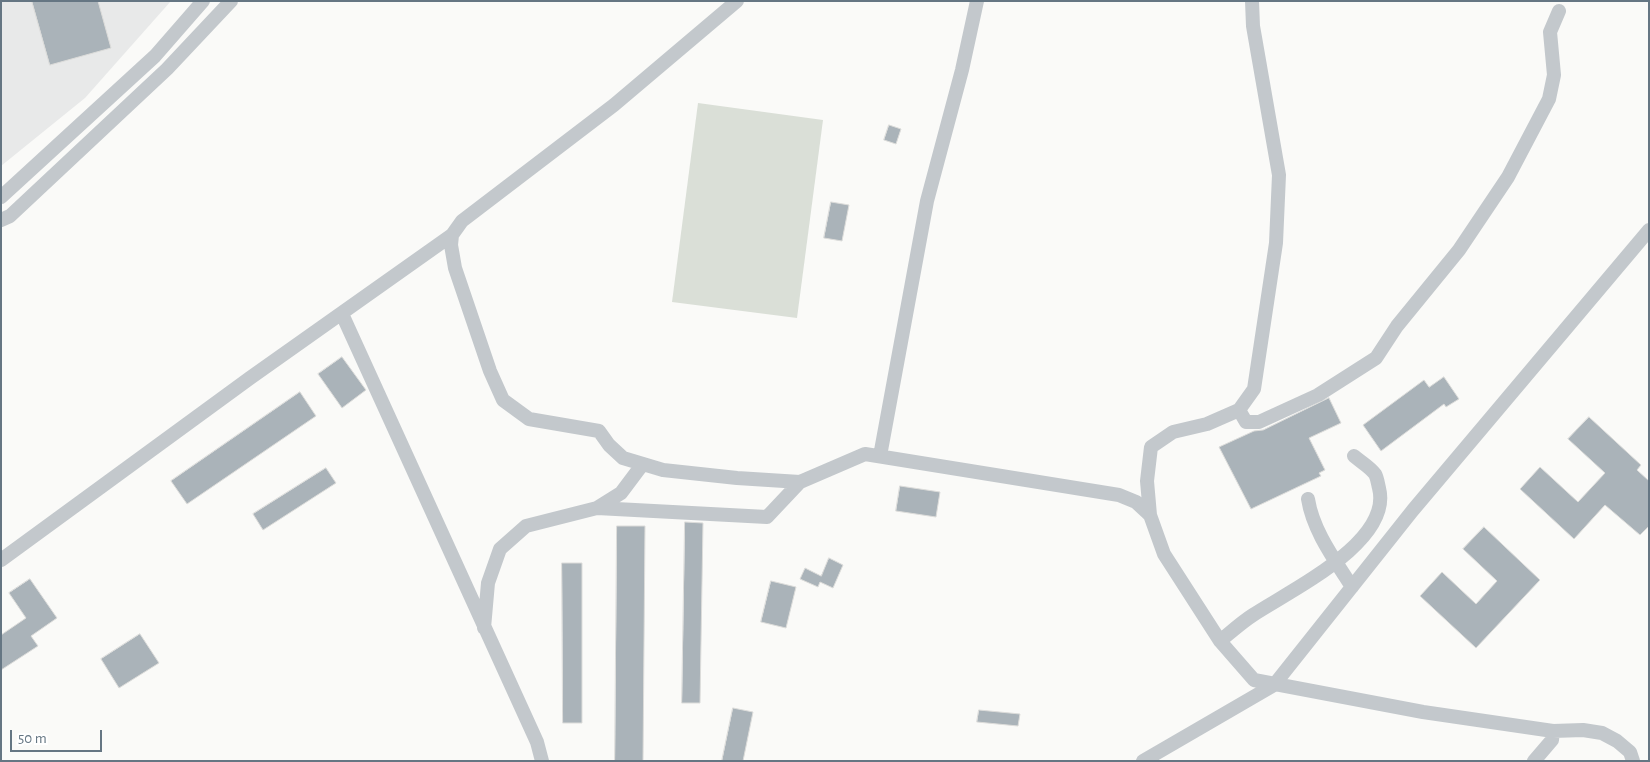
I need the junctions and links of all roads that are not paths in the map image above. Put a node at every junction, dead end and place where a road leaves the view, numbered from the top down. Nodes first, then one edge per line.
1 (203, 1) edge
2 (231, 1) edge
3 (736, 1) edge
4 (977, 1) edge
5 (1252, 1) edge
6 (1559, 11) dead end
7 (1, 197) edge
8 (1, 220) edge
9 (1649, 230) edge
10 (452, 235) junction
11 (342, 314) junction
12 (1239, 410) junction
13 (880, 456) junction
14 (1354, 456) dead end
15 (642, 465) junction
16 (800, 482) junction
17 (1308, 499) dead end
18 (597, 508) junction
19 (1150, 515) junction
20 (1, 560) edge
21 (1336, 562) junction
22 (1352, 587) junction
23 (484, 628) junction
24 (1220, 641) junction
25 (1274, 685) junction
26 (1553, 730) junction
27 (542, 761) edge
28 (1143, 761) edge
29 (1534, 761) edge
30 (1633, 761) edge

1 - 7 street
2 - 8 street
3 - 10 street
4 - 13 street
5 - 12 street
6 - 12 street
9 - 22 street
10 - 11 street
10 - 15 street
11 - 20 street
11 - 23 street
12 - 19 street
13 - 16 street
13 - 19 street
14 - 21 street
15 - 16 street
15 - 18 street
16 - 18 street
17 - 21 street
18 - 23 street
19 - 24 street
21 - 22 street
21 - 24 street
22 - 25 street
23 - 27 street
24 - 25 street
25 - 26 street
25 - 28 street
26 - 29 street
26 - 30 street

